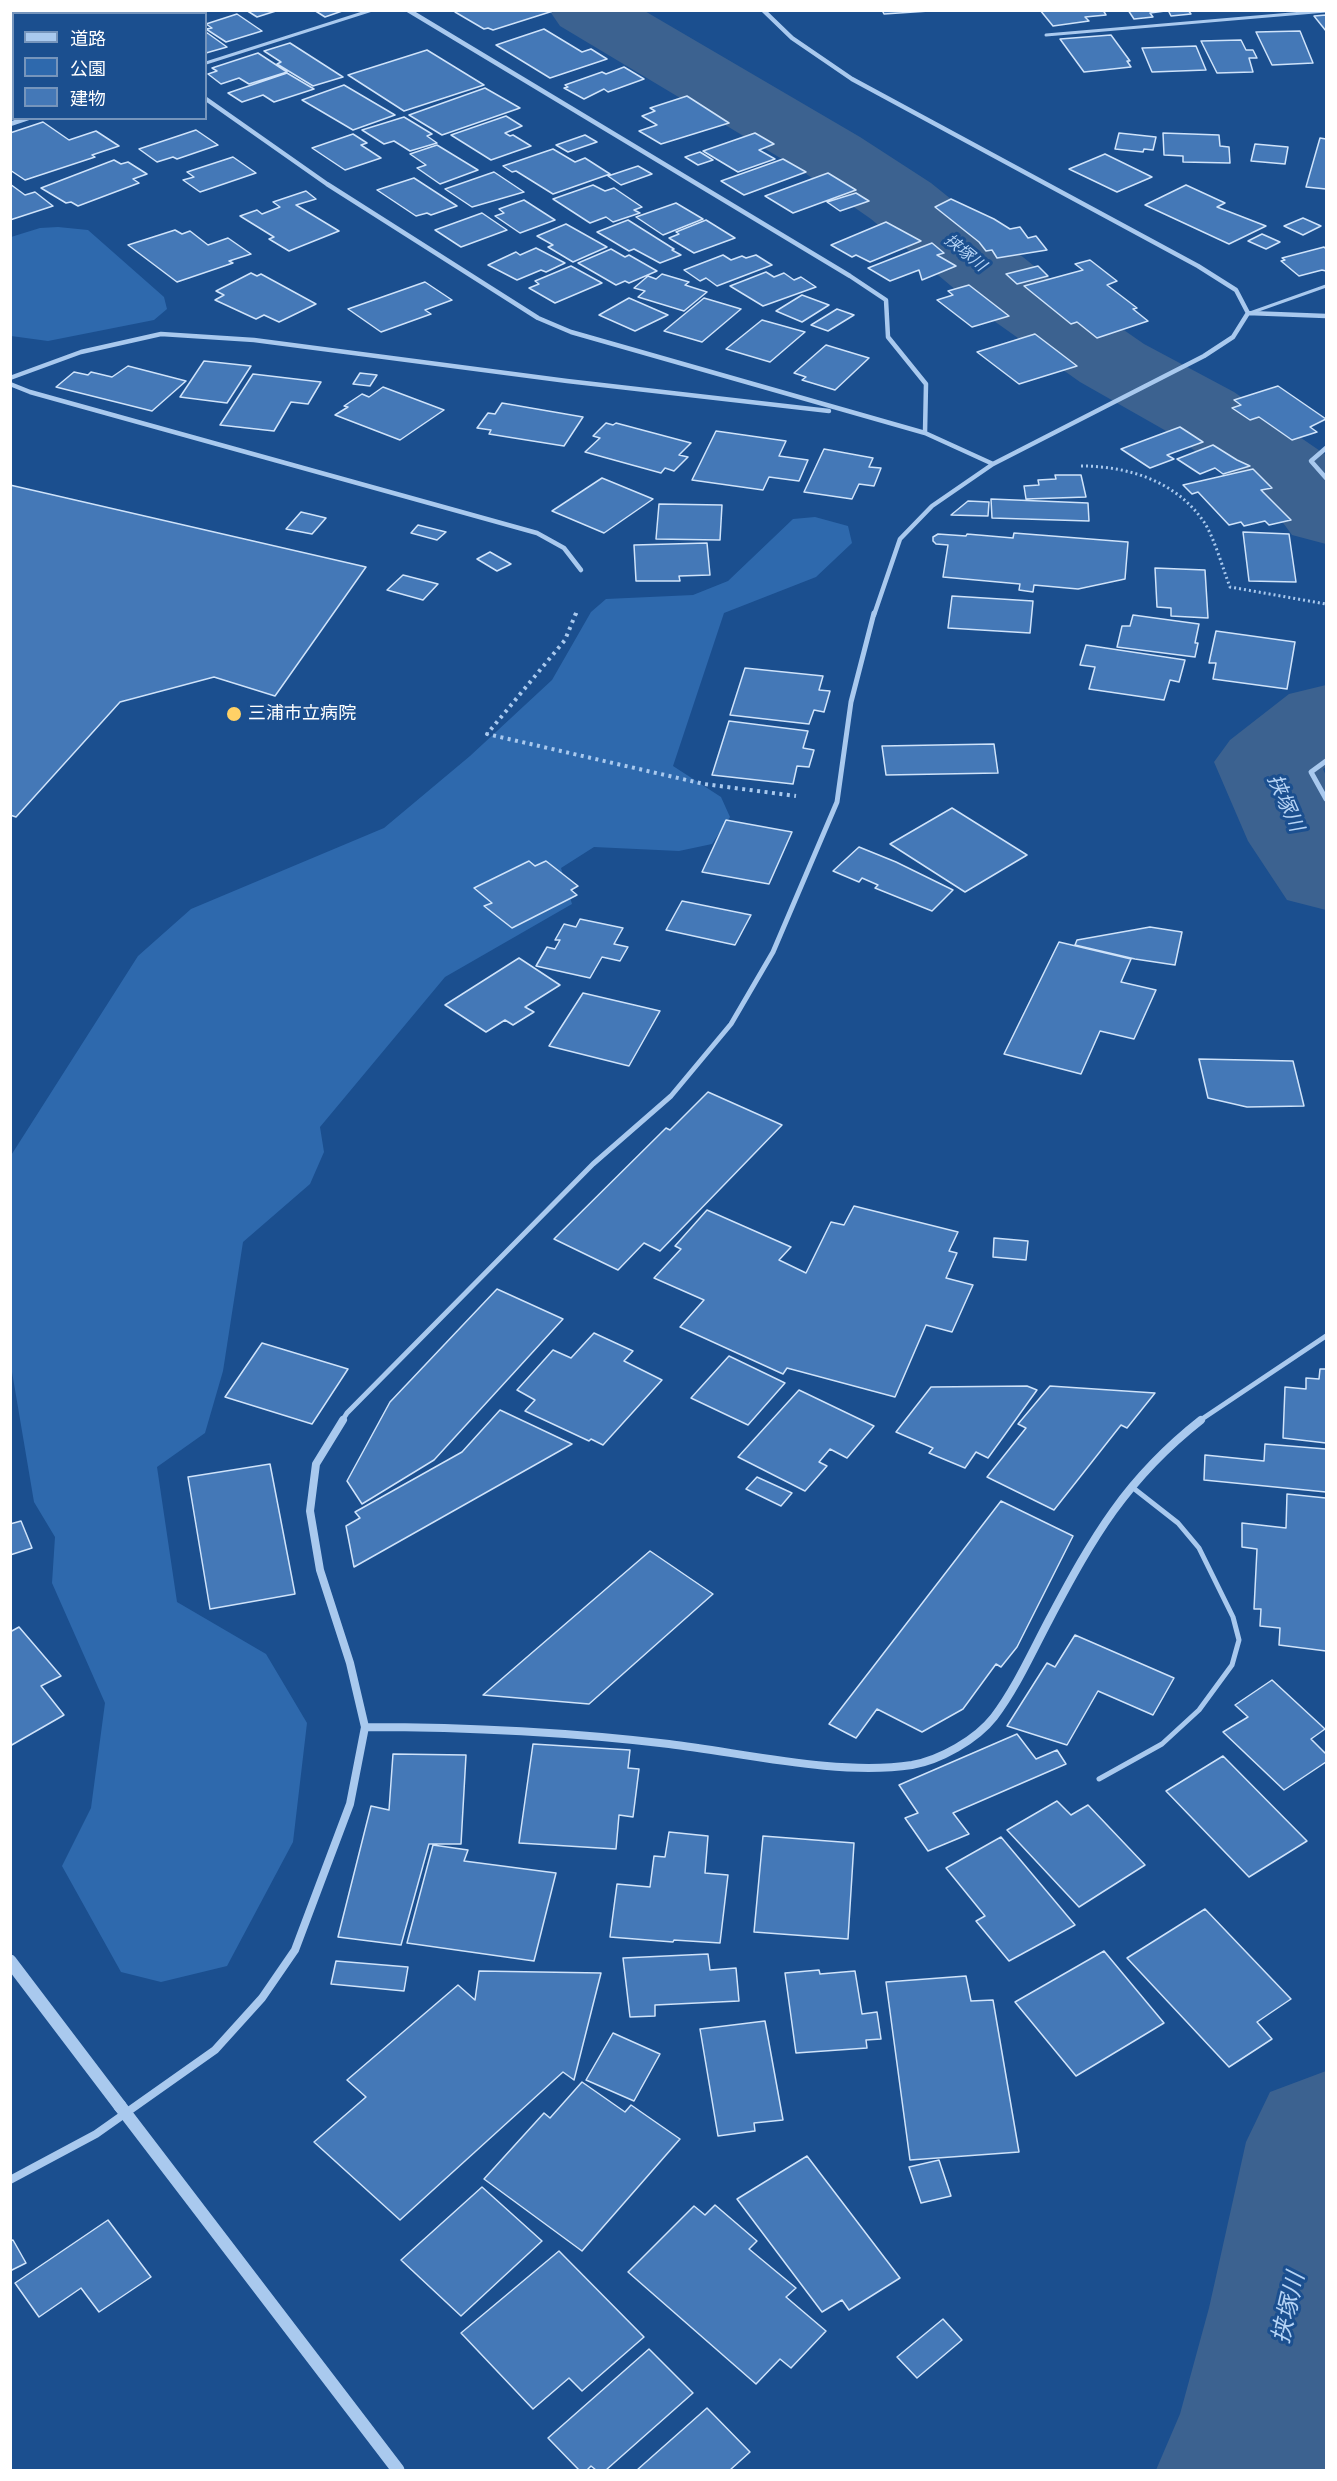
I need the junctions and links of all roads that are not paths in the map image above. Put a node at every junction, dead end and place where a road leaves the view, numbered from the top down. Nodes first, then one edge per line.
1 (372, 10) edge
2 (408, 10) edge
3 (763, 10) edge
4 (1326, 11) edge
5 (1046, 35) dead end
6 (207, 63) edge
7 (207, 100) edge
8 (1326, 286) edge
9 (1248, 313) junction
10 (1326, 316) edge
11 (10, 378) edge
12 (10, 384) edge
13 (848, 413) junction
14 (925, 434) junction
15 (1326, 448) edge
16 (993, 464) junction
17 (1326, 478) edge
18 (581, 570) road end
19 (1326, 761) edge
20 (1326, 799) edge
21 (1326, 1336) edge
22 (1130, 1486) junction
23 (365, 1727) junction
24 (1099, 1779) dead end
25 (10, 1961) edge
26 (10, 2180) edge
27 (398, 2470) edge

1 - 6 lane
2 - 14 street
3 - 9 street
4 - 5 lane
7 - 13 street
8 - 9 lane
9 - 10 street
9 - 16 street
11 - 13 street
12 - 18 street
13 - 14 street
14 - 16 street
15 - 17 street
16 - 23 street
19 - 20 street
21 - 22 street
22 - 23 street
22 - 24 lane
23 - 26 street
25 - 27 street, bridge

